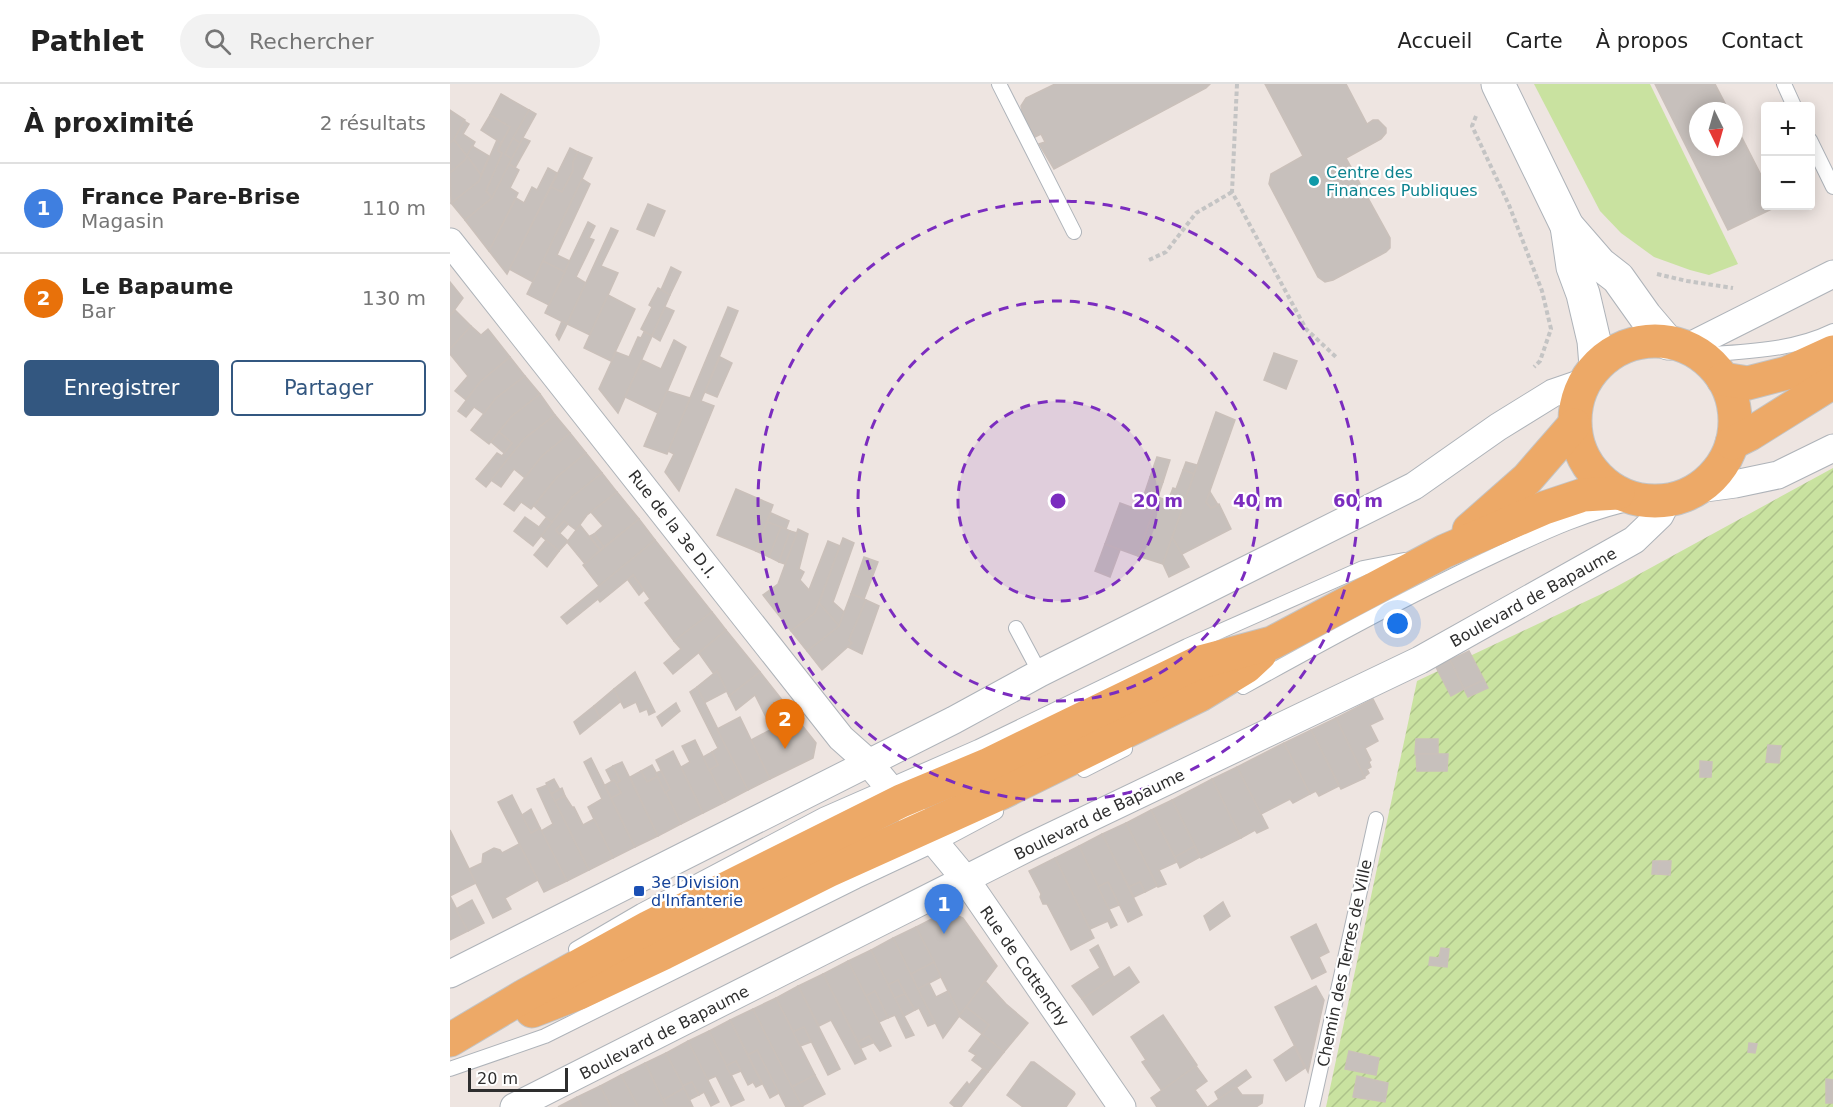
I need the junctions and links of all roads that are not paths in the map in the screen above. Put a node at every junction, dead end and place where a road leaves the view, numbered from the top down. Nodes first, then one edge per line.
1 (999, 84) edge
2 (1784, 84) edge
3 (1489, 96) edge
4 (1792, 102) edge
5 (1815, 150) edge
6 (1833, 187) edge
7 (1568, 226) junction
8 (1074, 232) dead end
9 (450, 242) edge
10 (1833, 274) edge
11 (1833, 331) edge
12 (1685, 349) junction
13 (1833, 352) edge
14 (1591, 374) junction
15 (1723, 379) junction
16 (1833, 382) edge
17 (1574, 424) junction
18 (1732, 443) junction
19 (1833, 448) edge
20 (1698, 489) junction
21 (1642, 498) junction
22 (1445, 551) junction
23 (1016, 628) dead end
24 (1272, 643) junction
25 (1040, 673) junction
26 (1184, 718) dead end
27 (1135, 744) dead end
28 (868, 762) junction
29 (1073, 775) dead end
30 (894, 793) junction
31 (1008, 806) dead end
32 (1376, 819) dead end
33 (930, 836) junction
34 (966, 880) junction
35 (561, 957) dead end
36 (450, 974) edge
37 (512, 988) dead end
38 (450, 1040) edge
39 (450, 1069) edge
40 (1110, 1101) edge
41 (514, 1107) edge
42 (1312, 1107) edge

1 - 8 lane
2 - 4 lane
3 - 7 street
5 - 6 lane
7 - 12 street
7 - 14 street
9 - 28 street, Rue de la 3e D.I.
10 - 12 street
11 - 12 lane
12 - 14 main road
12 - 15 main road
13 - 15 main road
14 - 17 main road
14 - 25 street
15 - 18 main road
16 - 18 main road
17 - 21 main road
17 - 22 main road
18 - 20 main road
19 - 20 street
20 - 21 main road
21 - 22 main road
21 - 26 lane
21 - 34 street, Boulevard de Bapaume
22 - 24 main road
22 - 30 lane
23 - 25 lane
24 - 30 main road
24 - 33 main road
25 - 28 street
27 - 29 lane
28 - 30 street, Rue de la 3e D.I.
28 - 36 street
30 - 33 street, Rue de Cottenchy
30 - 35 lane
30 - 38 main road
31 - 33 lane
32 - 42 lane, Chemin des Terres de Ville
33 - 34 street, Rue de Cottenchy
33 - 38 main road
33 - 39 lane
34 - 40 street, Rue de Cottenchy
34 - 41 street, Boulevard de Bapaume
37 - 38 lane

